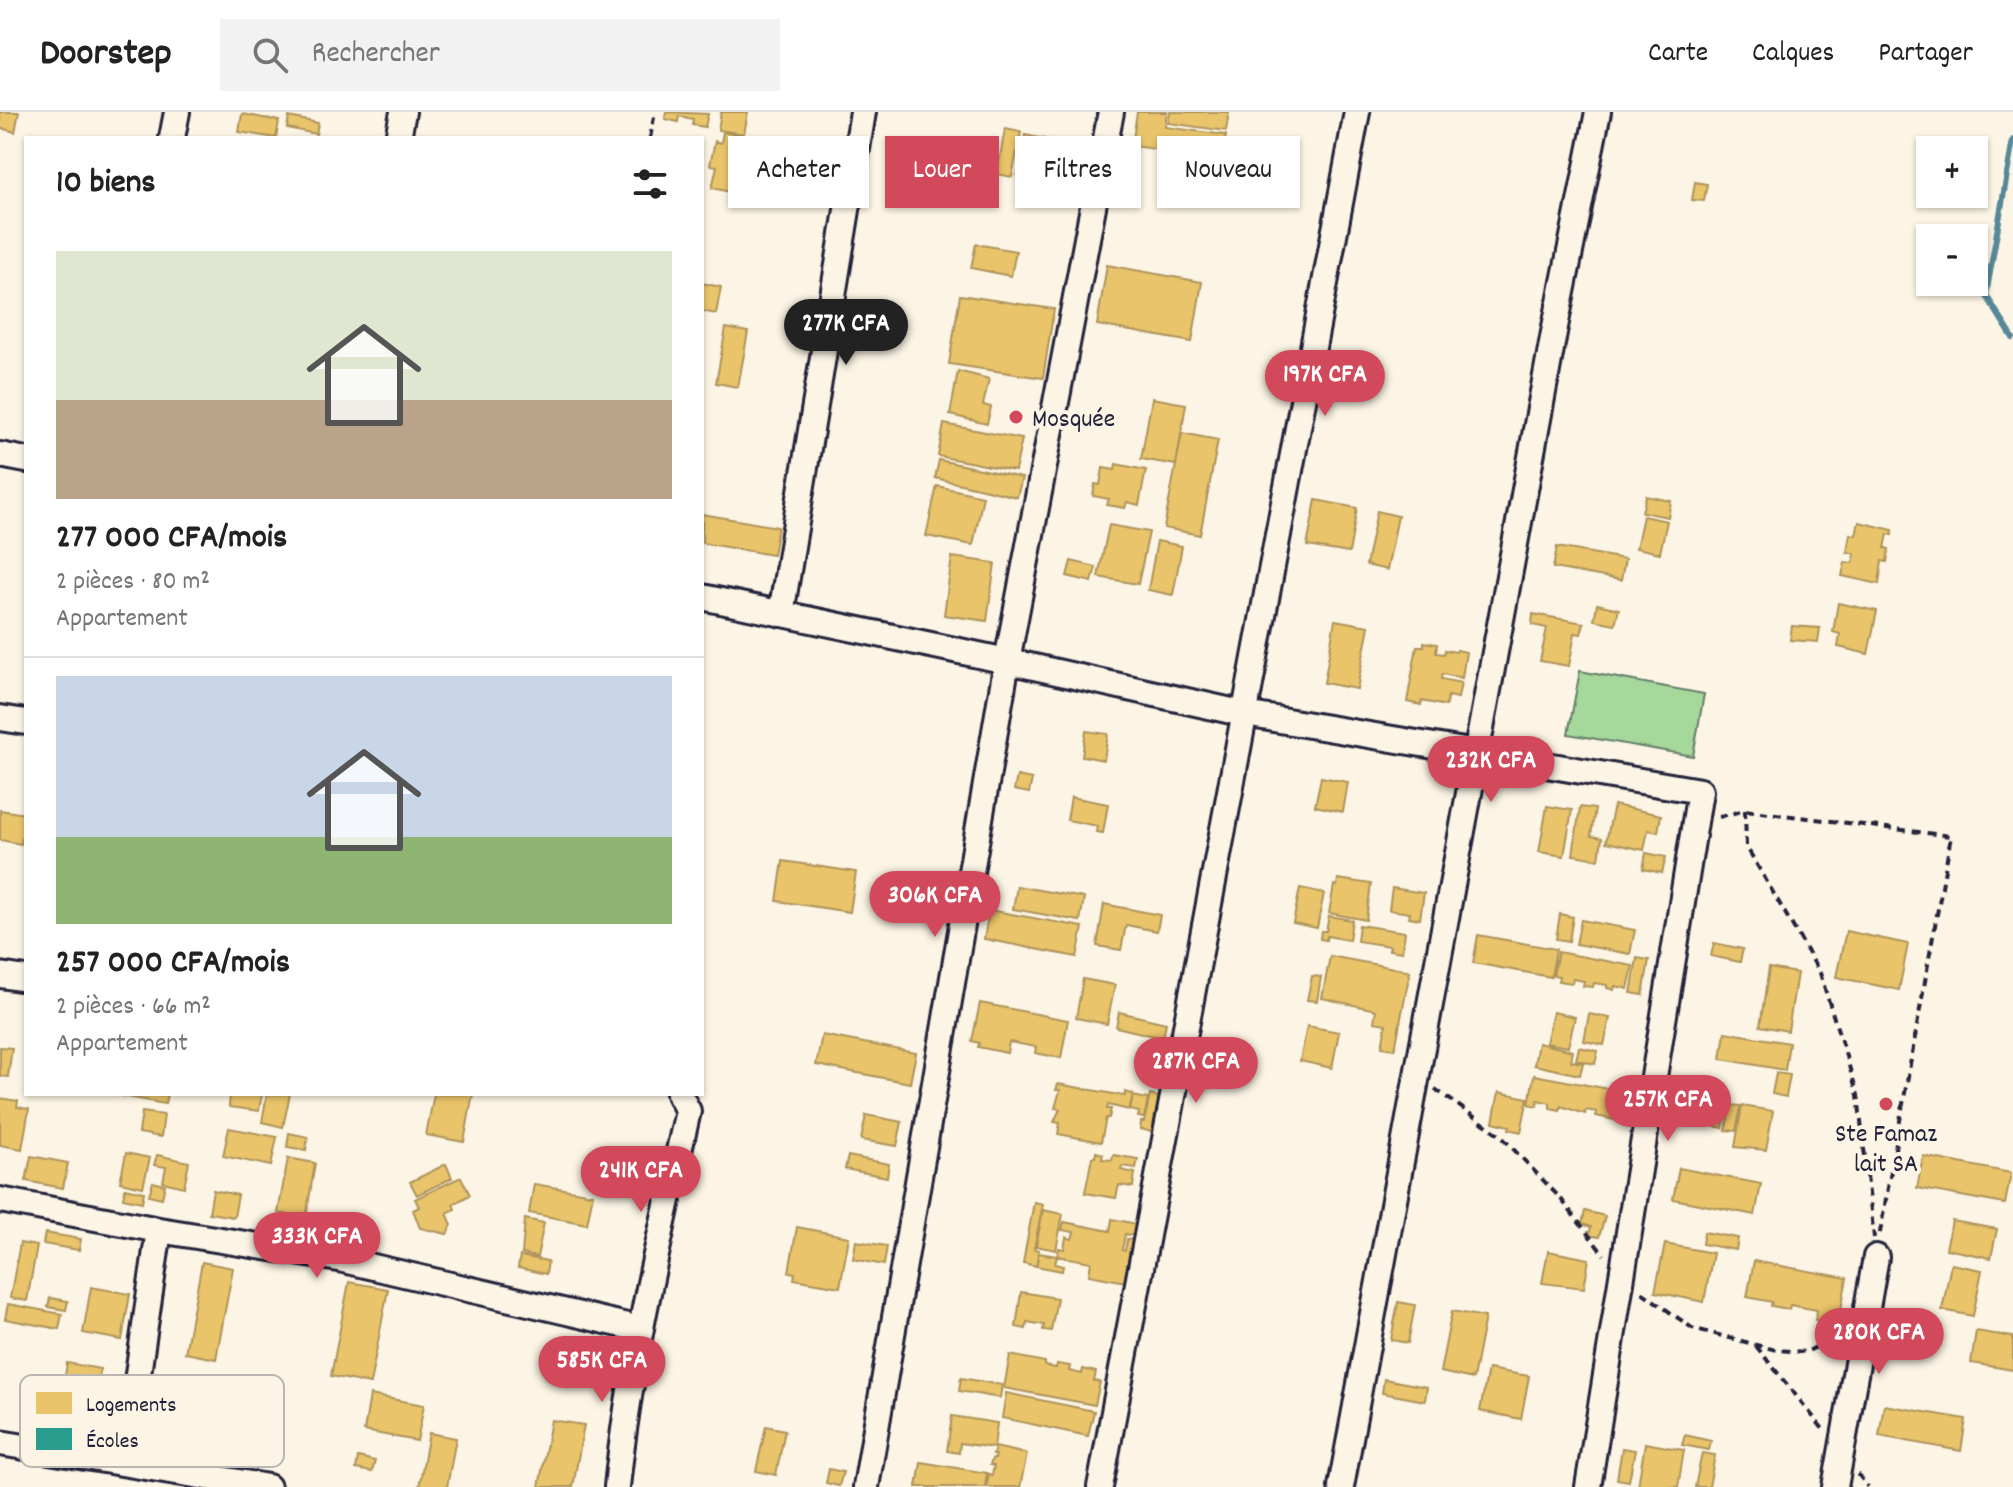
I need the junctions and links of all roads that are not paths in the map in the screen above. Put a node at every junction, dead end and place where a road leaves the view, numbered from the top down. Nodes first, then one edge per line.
1 (177, 112) edge
2 (403, 112) edge
3 (863, 112) edge
4 (1111, 112) edge
5 (1357, 112) edge
6 (1598, 112) edge
7 (172, 136) edge
8 (398, 136) edge
9 (0, 455) edge
10 (24, 460) edge
11 (704, 597) edge
12 (781, 614) junction
13 (1007, 661) junction
14 (1245, 714) junction
15 (0, 718) edge
16 (24, 722) edge
17 (1476, 752) junction
18 (0, 975) edge
19 (24, 979) edge
20 (680, 1096) edge
21 (0, 1200) edge
22 (159, 1230) junction
23 (1876, 1257) road end
24 (640, 1329) junction
25 (138, 1375) edge
26 (0, 1443) edge
27 (20, 1446) edge
28 (149, 1467) edge
29 (268, 1487) edge
30 (617, 1487) edge
31 (866, 1487) edge
32 (1100, 1487) edge
33 (1341, 1487) edge
34 (1588, 1487) edge
35 (1835, 1487) edge

1 - 7 street
2 - 8 street
3 - 12 street
4 - 13 street
5 - 14 street
6 - 17 street
9 - 10 street
11 - 12 street
12 - 13 street
13 - 14 street
13 - 31 street
14 - 17 street
14 - 32 street
15 - 16 street
17 - 33 street
17 - 34 street
18 - 19 street
20 - 24 street
21 - 22 street
22 - 24 street
22 - 25 street
23 - 35 street
24 - 30 street
26 - 27 street
28 - 29 street

